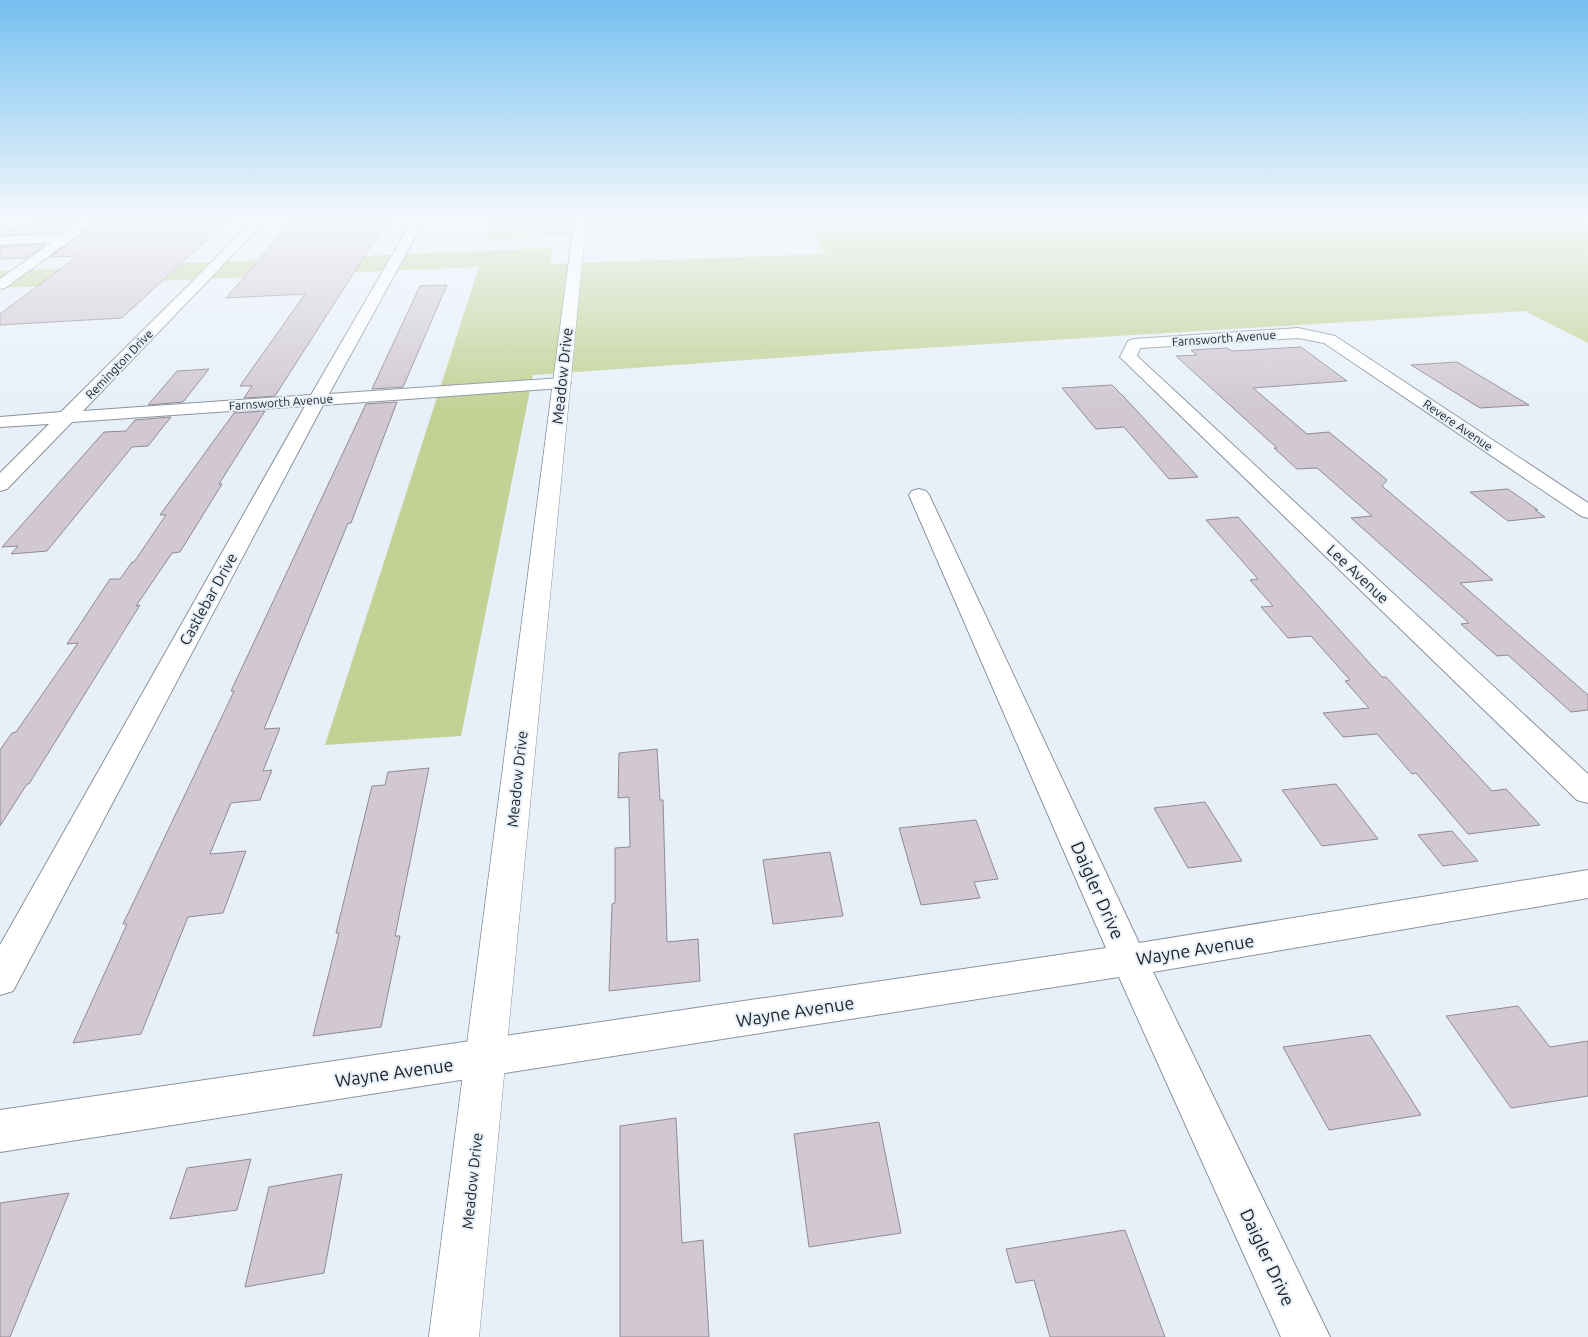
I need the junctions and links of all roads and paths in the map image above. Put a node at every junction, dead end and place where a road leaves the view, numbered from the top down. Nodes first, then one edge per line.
1 (198, 283) edge
2 (383, 283) edge
3 (573, 283) edge
4 (1329, 338) joint
5 (1128, 357) joint
6 (562, 383) junction
7 (317, 400) junction
8 (67, 417) junction
9 (0, 422) edge
10 (0, 486) edge
11 (919, 495) dead end
12 (1588, 512) edge
13 (1588, 792) edge
14 (1588, 884) edge
15 (1129, 960) junction
16 (0, 979) edge
17 (486, 1058) junction
18 (0, 1131) edge
19 (454, 1337) edge
20 (1306, 1337) edge

1 - 8 street, Remington Drive
2 - 7 street, Castlebar Drive
3 - 6 street, Meadow Drive
4 - 5 street, Farnsworth Avenue
4 - 12 street, Revere Avenue
5 - 13 street, Lee Avenue
6 - 7 street, Farnsworth Avenue
6 - 17 street, Meadow Drive
7 - 8 street, Farnsworth Avenue
7 - 16 street, Castlebar Drive
8 - 9 street, Farnsworth Avenue
8 - 10 street, Remington Drive
11 - 15 street, Daigler Drive
14 - 15 street, Wayne Avenue
15 - 17 street, Wayne Avenue
15 - 20 street, Daigler Drive
17 - 18 street, Wayne Avenue
17 - 19 street, Meadow Drive

